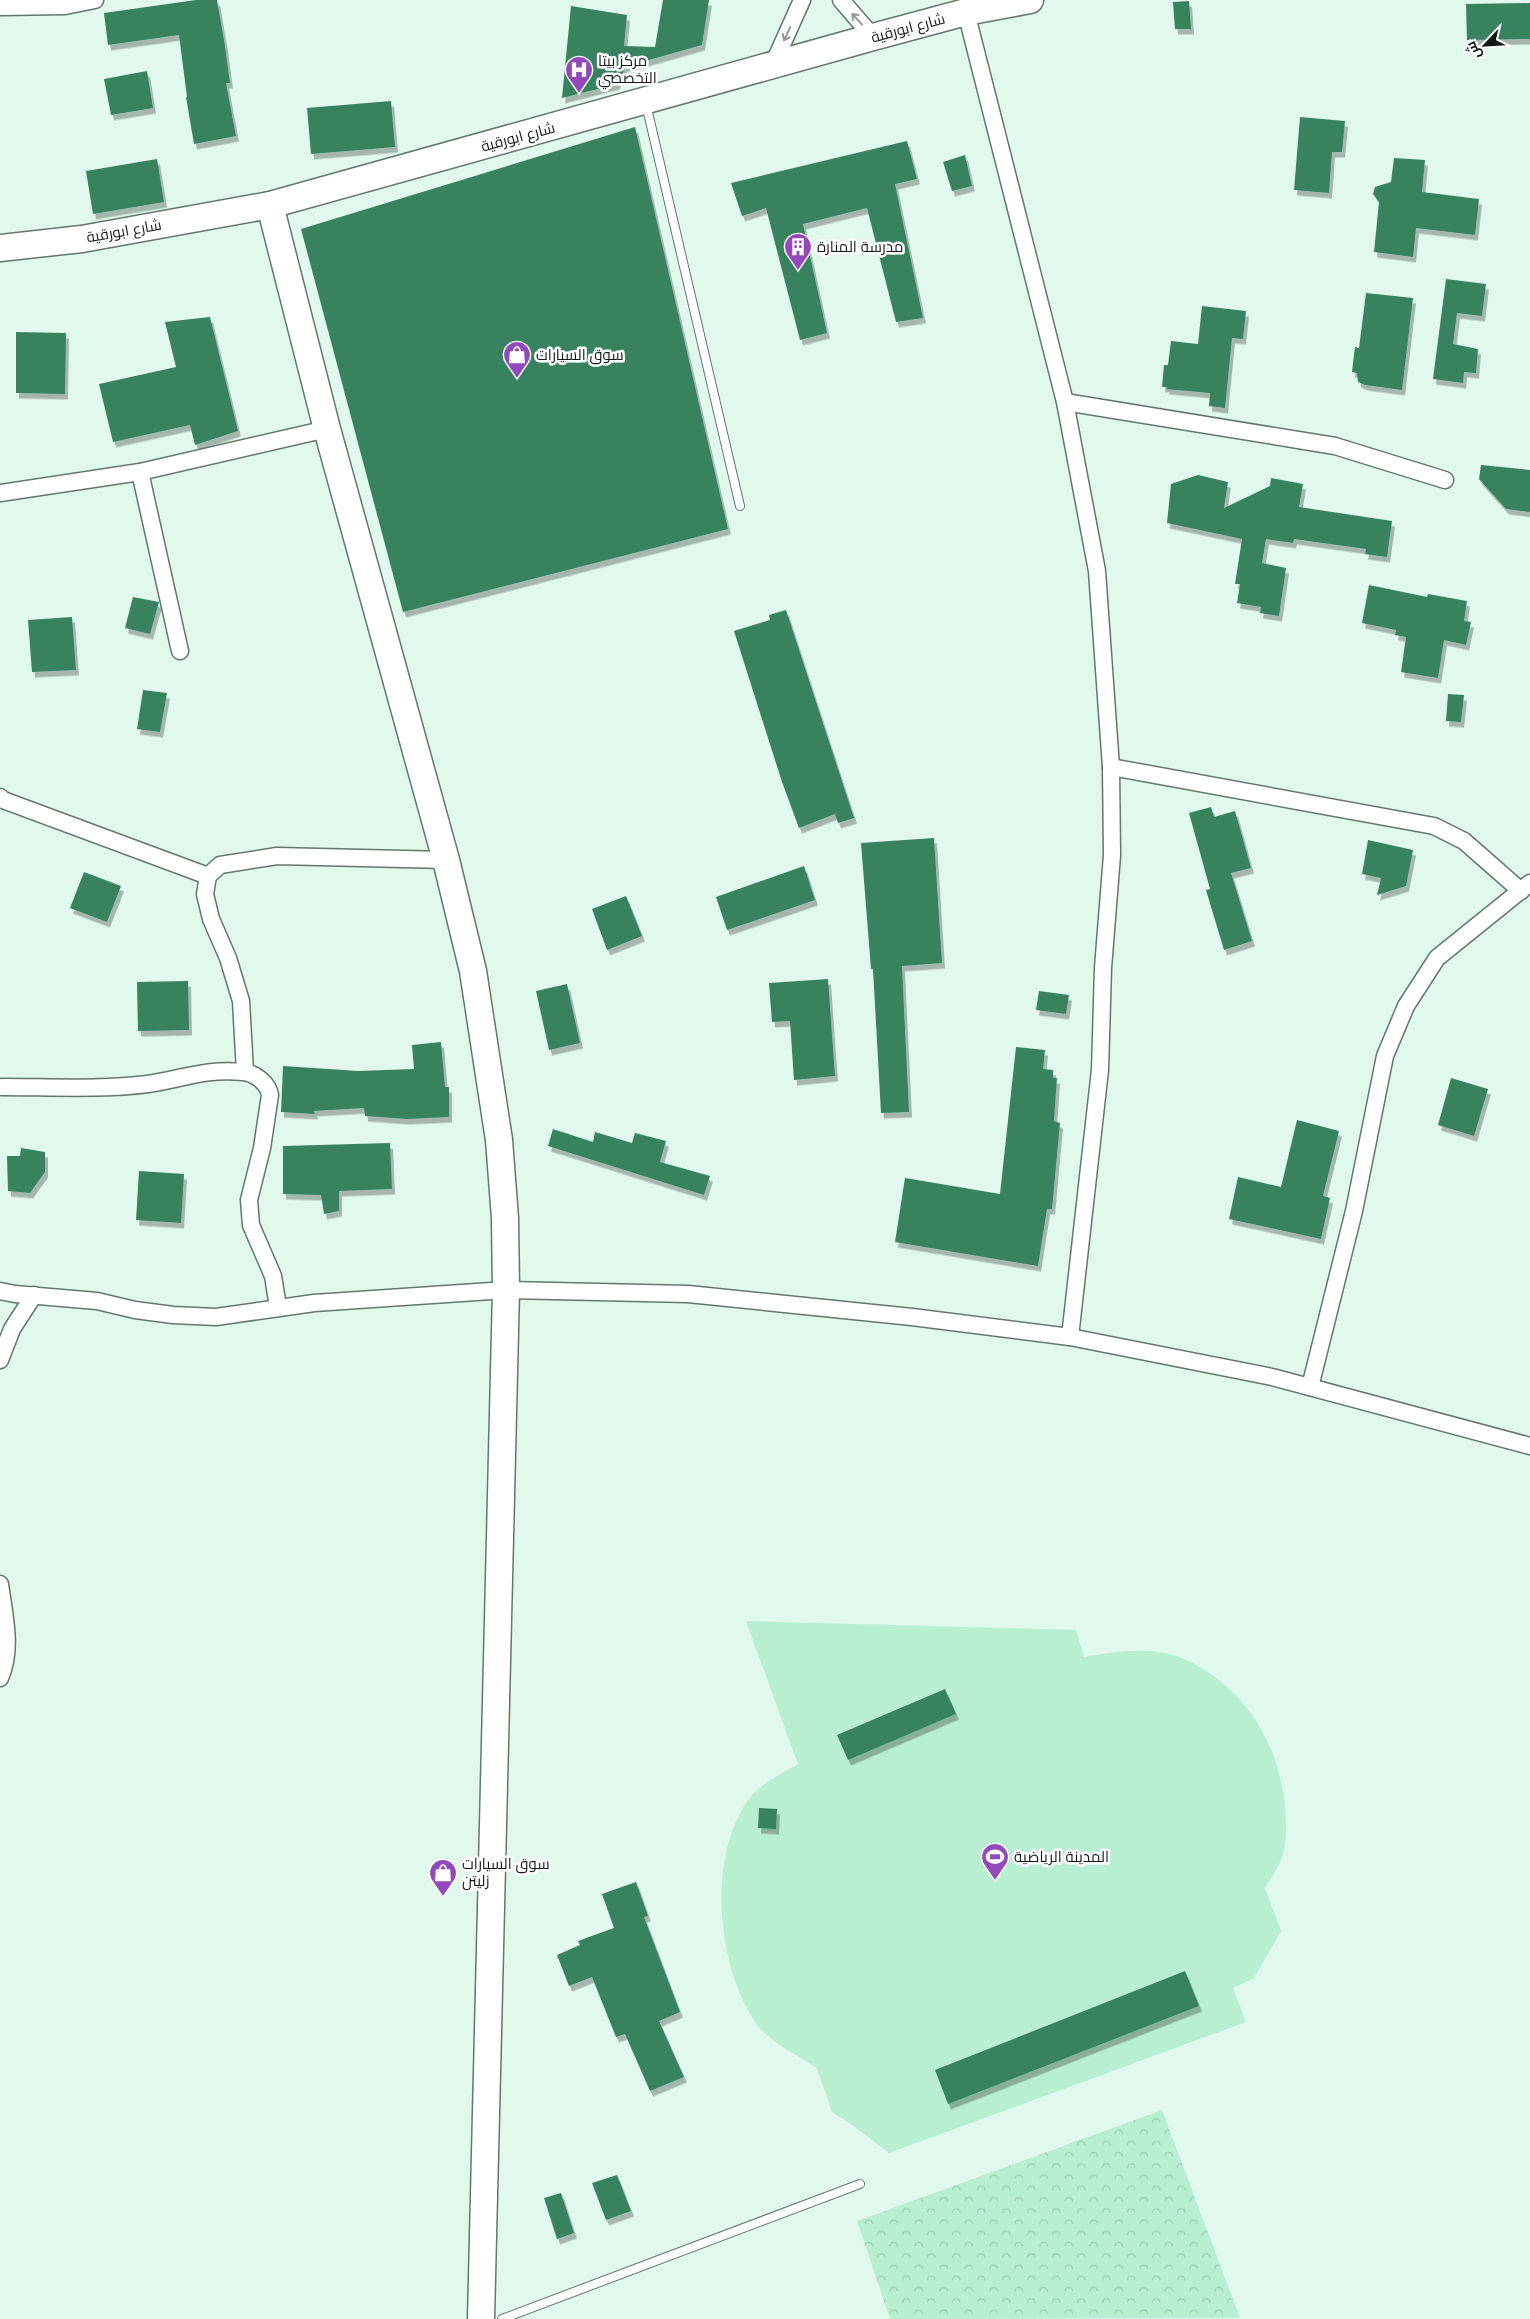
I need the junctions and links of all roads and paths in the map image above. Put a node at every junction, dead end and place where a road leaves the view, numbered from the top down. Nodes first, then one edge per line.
1 (95, 0) edge
2 (802, 0) edge
3 (841, 0) edge
4 (1030, 0) edge
5 (0, 7) edge
6 (966, 12) junction
7 (873, 37) junction
8 (772, 67) junction
9 (646, 102) junction
10 (270, 205) junction
11 (0, 248) edge
12 (1065, 402) junction
13 (327, 429) junction
14 (140, 472) junction
15 (1445, 480) dead end
16 (0, 493) edge
17 (740, 506) dead end
18 (180, 651) dead end
19 (1111, 767) junction
20 (0, 797) edge
21 (446, 860) junction
22 (208, 876) junction
23 (1525, 887) edge
24 (245, 1072) junction
25 (2, 1087) dead end
26 (506, 1290) junction
27 (0, 1291) edge
28 (34, 1295) junction
29 (278, 1307) junction
30 (1070, 1337) junction
31 (0, 1360) edge
32 (1310, 1387) junction
33 (1530, 1446) edge
34 (0, 1584) edge
35 (0, 1678) edge
36 (860, 2184) dead end
37 (481, 2319) edge
38 (502, 2319) edge

1 - 5 street
2 -> 8 street
7 -> 3 street
4 - 6 main road, شارع ابورقية
6 - 7 main road, شارع ابورقية
6 - 12 street
7 - 8 main road, شارع ابورقية
8 - 9 main road, شارع ابورقية
9 - 10 main road, شارع ابورقية
9 - 17 lane
10 - 11 main road, شارع ابورقية
10 - 13 main road
12 - 15 street
12 - 19 street
13 - 14 street
13 - 21 main road
14 - 16 street
14 - 18 street
19 - 23 street
19 - 30 street
20 - 22 street
21 - 22 street
21 - 26 main road
22 - 24 street
23 - 32 street
24 - 25 street
24 - 29 street
26 - 29 street
26 - 30 street
26 - 37 main road
27 - 28 street
28 - 29 street
28 - 31 street
30 - 32 street
32 - 33 street
34 - 35 street
36 - 38 lane

